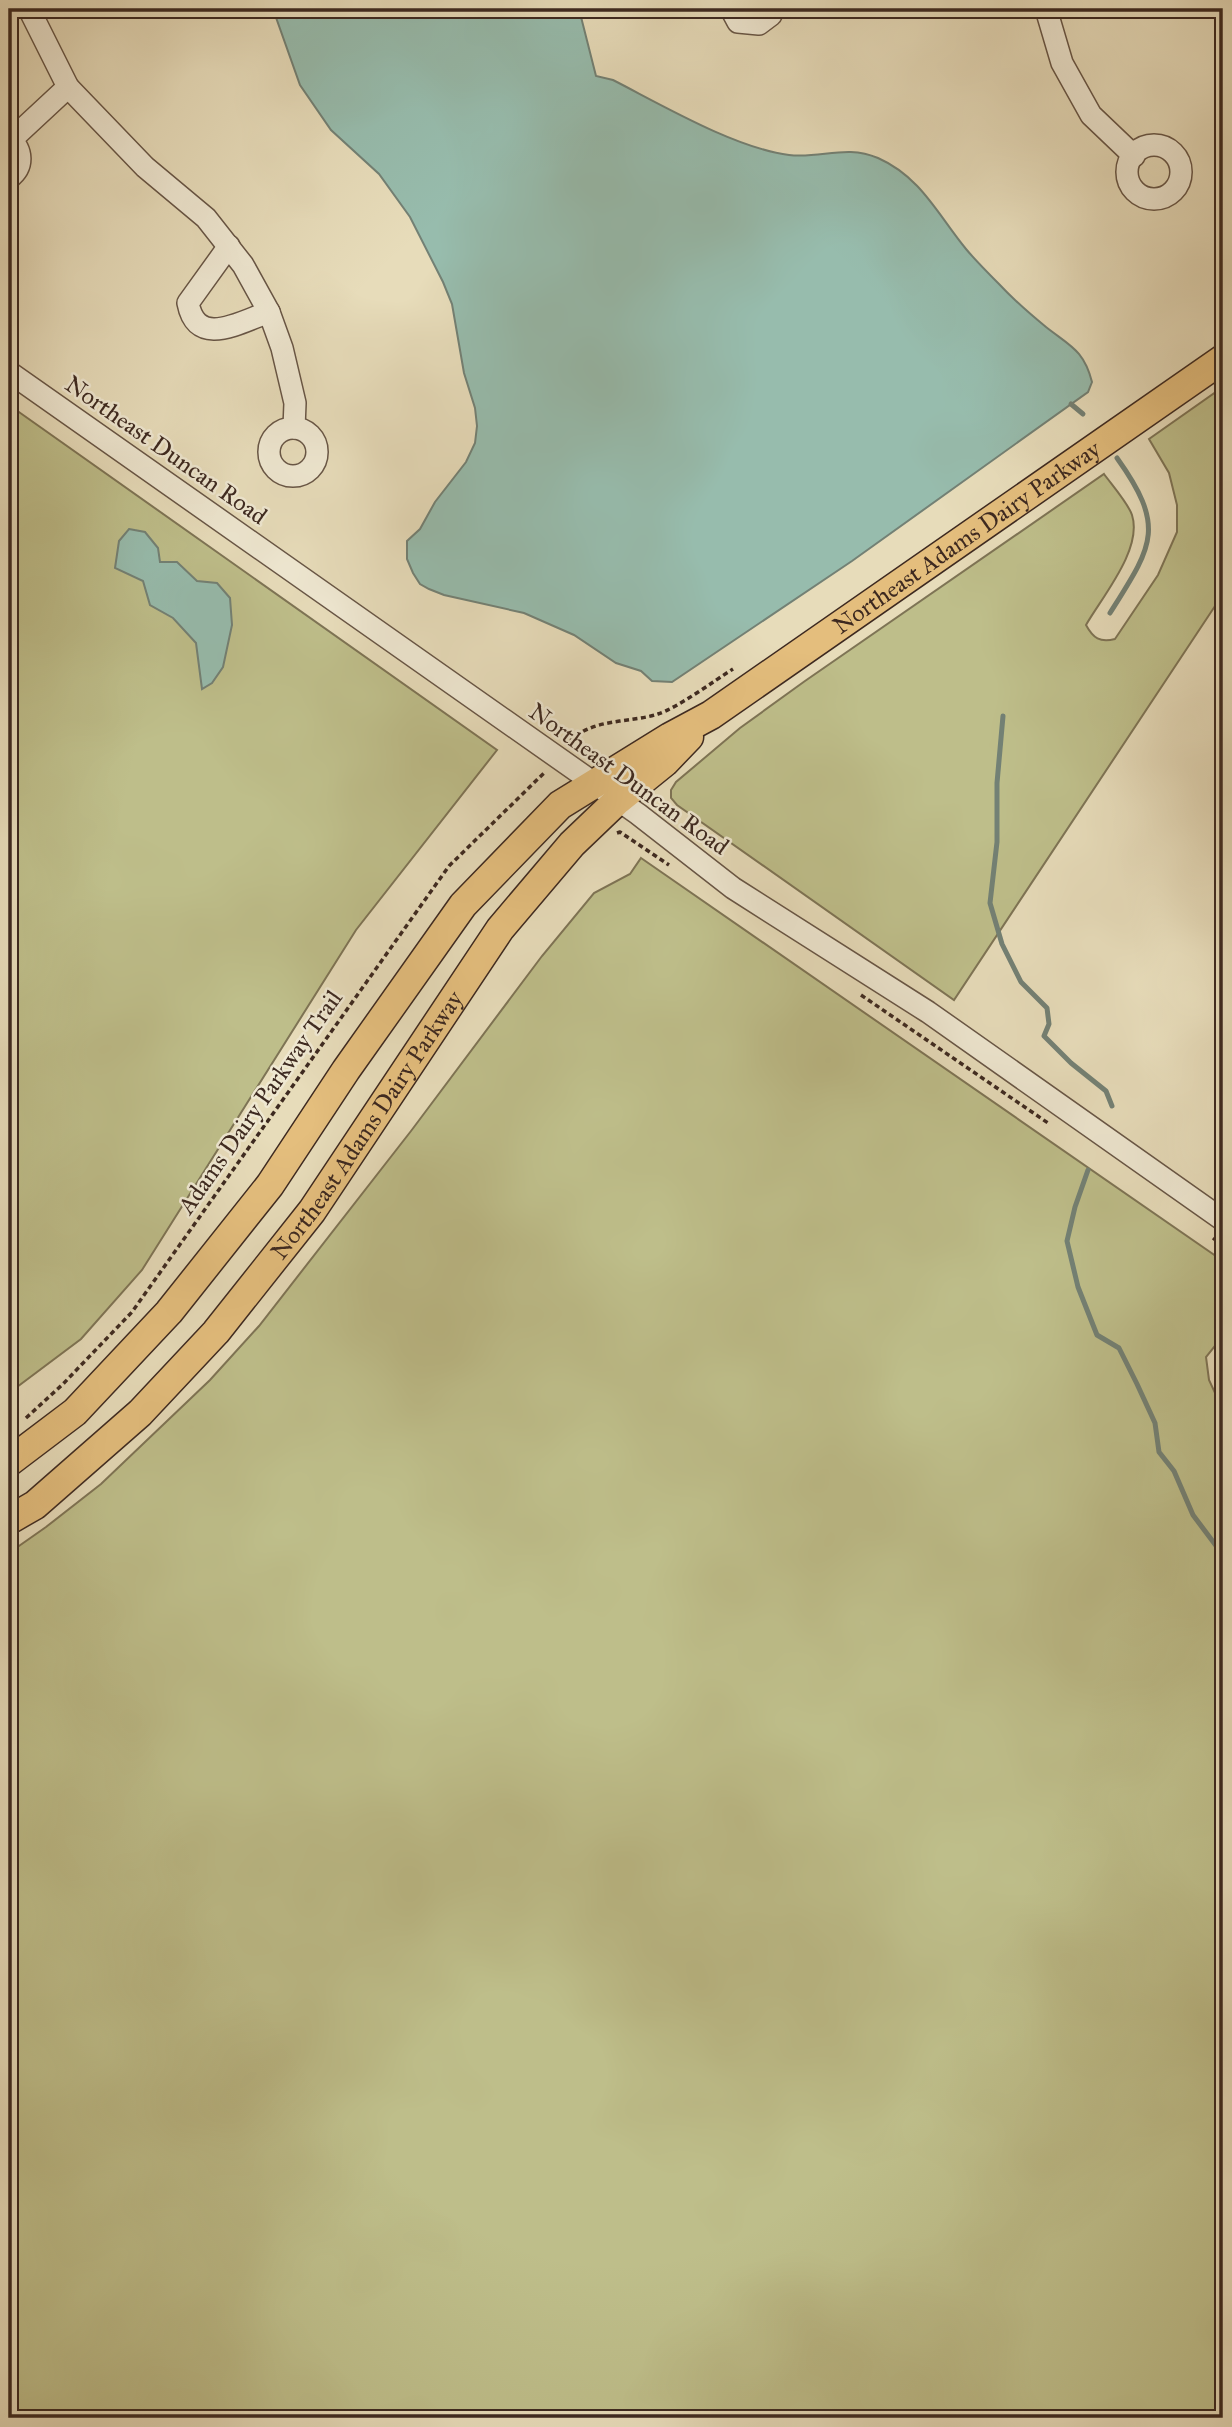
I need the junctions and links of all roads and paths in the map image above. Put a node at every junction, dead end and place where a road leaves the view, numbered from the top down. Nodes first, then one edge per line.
1 (731, 9) edge
2 (773, 9) edge
3 (1046, 9) edge
4 (32, 12) edge
5 (68, 87) junction
6 (10, 139) edge
7 (1134, 156) dead end
8 (9, 178) edge
9 (229, 246) junction
10 (269, 312) junction
11 (1223, 359) edge
12 (9, 372) edge
13 (294, 428) dead end
14 (711, 715) junction
15 (576, 736) dead end
16 (568, 745) dead end
17 (594, 783) junction
18 (532, 786) dead end
19 (618, 800) junction
20 (620, 832) dead end
21 (678, 871) dead end
22 (851, 988) dead end
23 (1056, 1129) dead end
24 (1218, 1229) edge
25 (1223, 1246) edge
26 (23, 1421) dead end
27 (9, 1462) edge
28 (9, 1520) edge

1 - 2 street
3 - 7 street
4 - 5 street
5 - 6 street
5 - 9 street
6 - 8 street
9 - 10 street
9 - 10 street
10 - 13 street
11 - 14 main road, Northeast Adams Dairy Parkway
12 - 17 street, Northeast Duncan Road
14 - 17 main road, Northeast Adams Dairy Parkway
14 - 19 main road, Northeast Adams Dairy Parkway
15 - 16 path
17 - 19 street, Northeast Duncan Road
17 - 27 main road, Northeast Adams Dairy Parkway
18 - 26 path, Adams Dairy Parkway Trail
19 - 24 street, Northeast Duncan Road
19 - 28 main road, Northeast Adams Dairy Parkway
20 - 21 path
22 - 23 path
24 - 25 path

